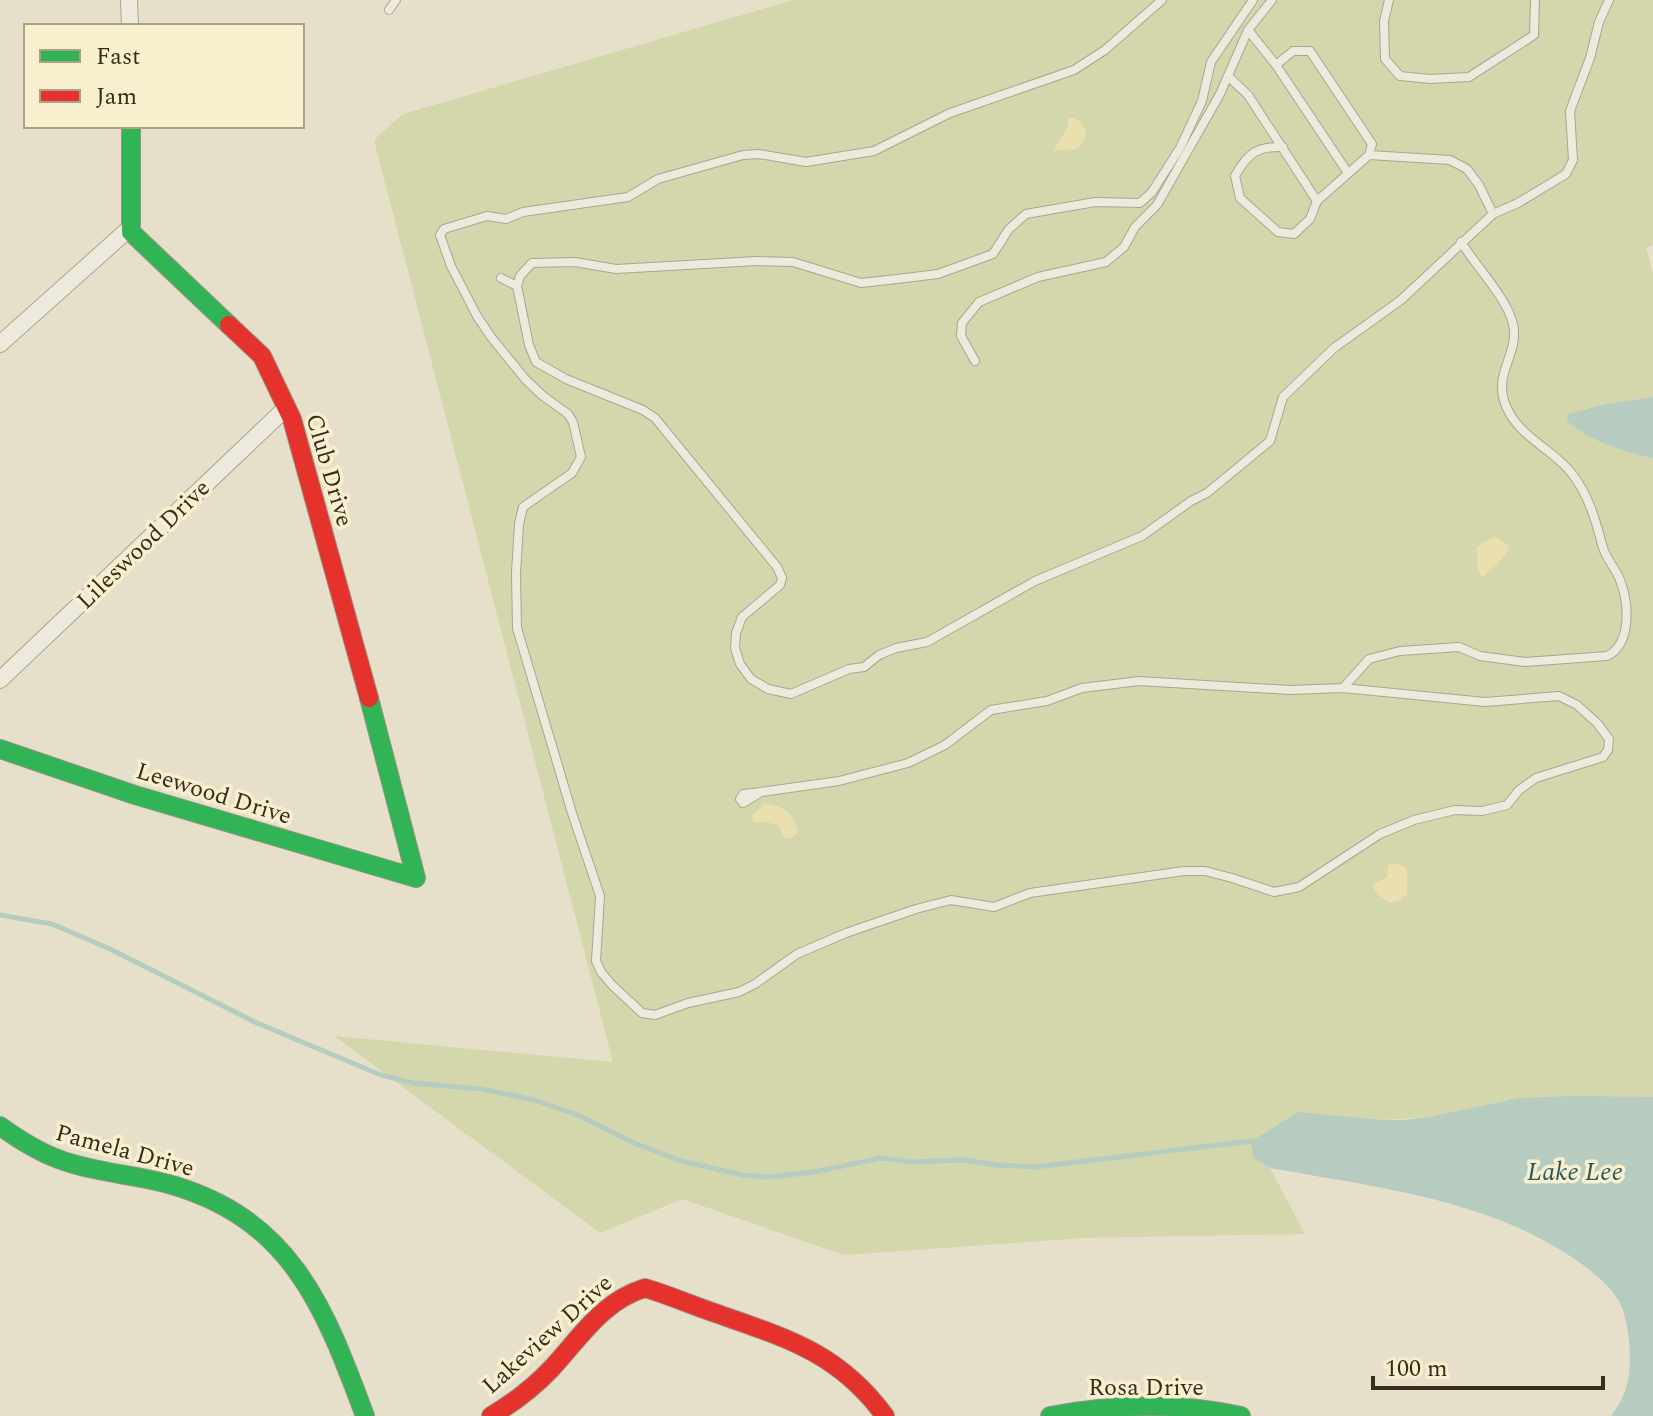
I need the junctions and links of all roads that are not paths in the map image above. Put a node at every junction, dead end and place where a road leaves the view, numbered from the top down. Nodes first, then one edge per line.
1 (129, 0) edge
2 (396, 0) edge
3 (1162, 0) edge
4 (1253, 0) edge
5 (1272, 0) edge
6 (1389, 0) edge
7 (1535, 0) edge
8 (1609, 0) edge
9 (389, 10) dead end
10 (130, 24) edge
11 (1248, 30) junction
12 (1276, 65) junction
13 (1228, 76) junction
14 (131, 128) edge
15 (1283, 147) junction
16 (1369, 155) junction
17 (1348, 173) junction
18 (1317, 201) junction
19 (1493, 214) junction
20 (131, 227) junction
21 (1461, 242) junction
22 (501, 278) dead end
23 (517, 286) junction
24 (0, 344) edge
25 (975, 361) dead end
26 (287, 407) junction
27 (0, 680) edge
28 (1343, 688) junction
29 (0, 749) edge
30 (761, 792) dead end
31 (416, 878) joint
32 (0, 1126) edge
33 (365, 1416) edge
34 (491, 1416) edge
35 (885, 1416) edge
36 (1050, 1416) edge
37 (1241, 1416) edge

1 - 10 street
2 - 9 lane
3 - 28 lane
4 - 23 lane
5 - 11 lane
6 - 7 lane
8 - 19 lane
11 - 12 lane
11 - 13 lane
12 - 16 lane
12 - 17 lane
13 - 15 lane
13 - 25 lane
14 - 20 street
15 - 18 lane
15 - 18 lane
16 - 17 lane
16 - 19 lane
17 - 18 lane
19 - 21 lane
20 - 24 street
20 - 26 street, Club Drive
21 - 23 lane
21 - 28 lane
22 - 23 lane
26 - 27 street, Lileswood Drive
26 - 31 street, Club Drive
28 - 30 lane
29 - 31 street, Leewood Drive
32 - 33 street, Pamela Drive
34 - 35 street, Lakeview Drive
36 - 37 street, Rosa Drive

